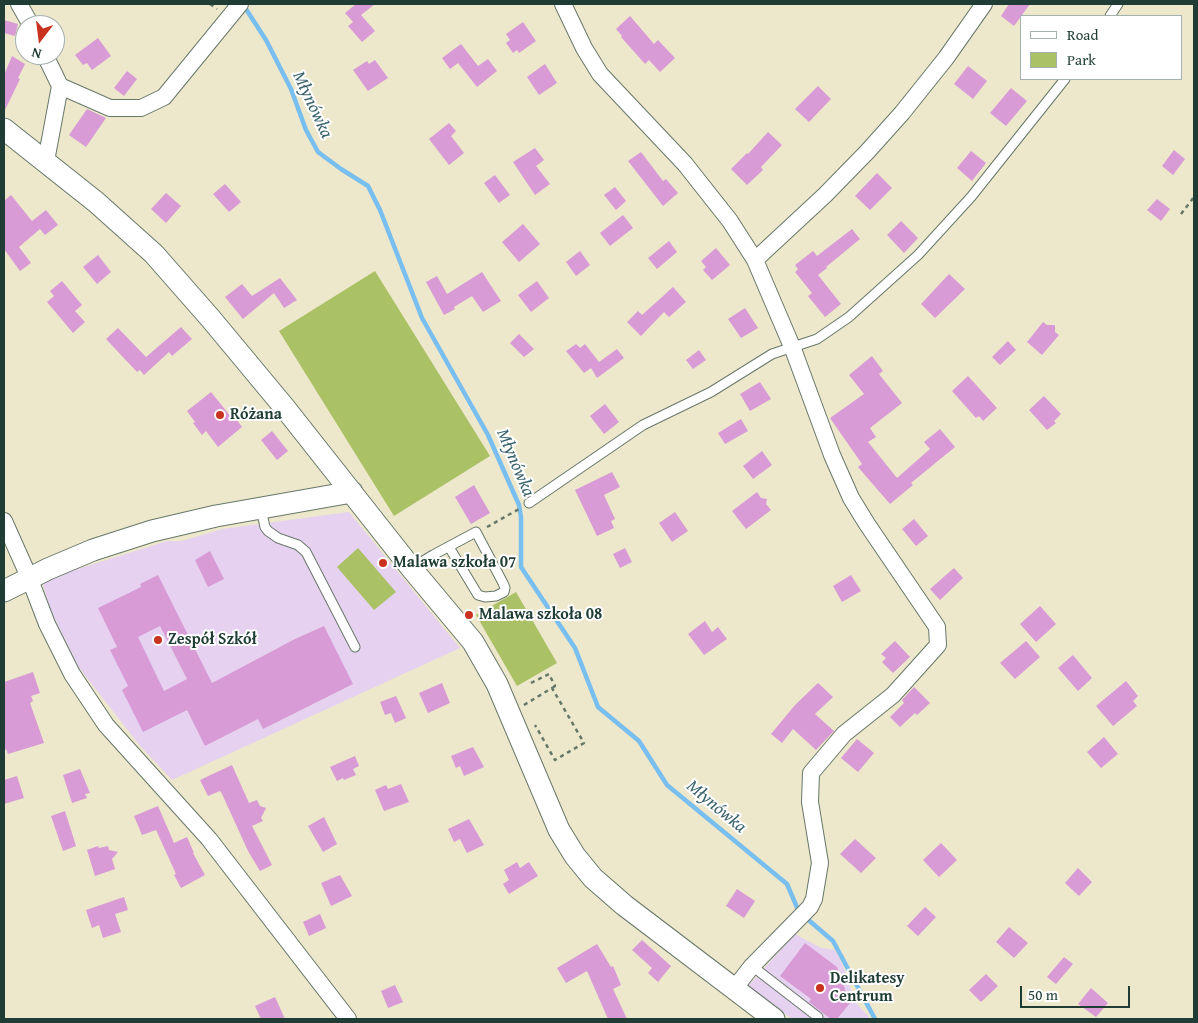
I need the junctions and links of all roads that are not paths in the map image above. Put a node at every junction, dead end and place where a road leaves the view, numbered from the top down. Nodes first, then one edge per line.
1 (19, 4) edge
2 (240, 4) edge
3 (563, 4) edge
4 (984, 4) edge
5 (1118, 4) edge
6 (25, 15) edge
7 (1111, 15) edge
8 (50, 65) edge
9 (1064, 80) edge
10 (60, 86) junction
11 (4, 129) edge
12 (46, 161) junction
13 (755, 260) junction
14 (793, 348) junction
15 (352, 492) junction
16 (529, 504) dead end
17 (261, 508) junction
18 (4, 521) edge
19 (449, 547) junction
20 (412, 568) junction
21 (29, 577) junction
22 (4, 591) edge
23 (355, 647) dead end
24 (752, 966) junction
25 (734, 989) junction
26 (348, 1019) edge
27 (774, 1019) edge
28 (818, 1019) edge

1 - 6 street
2 - 10 street
3 - 13 street
4 - 13 street
5 - 7 lane
8 - 10 street
9 - 14 lane
10 - 12 street
11 - 12 street
12 - 15 street
13 - 14 street
14 - 16 lane
14 - 24 street
15 - 17 street
15 - 20 street
17 - 21 street
17 - 23 lane
18 - 21 street
19 - 19 lane
19 - 20 lane
20 - 25 street
21 - 22 street
21 - 26 street
24 - 25 street
24 - 28 lane
25 - 27 street

